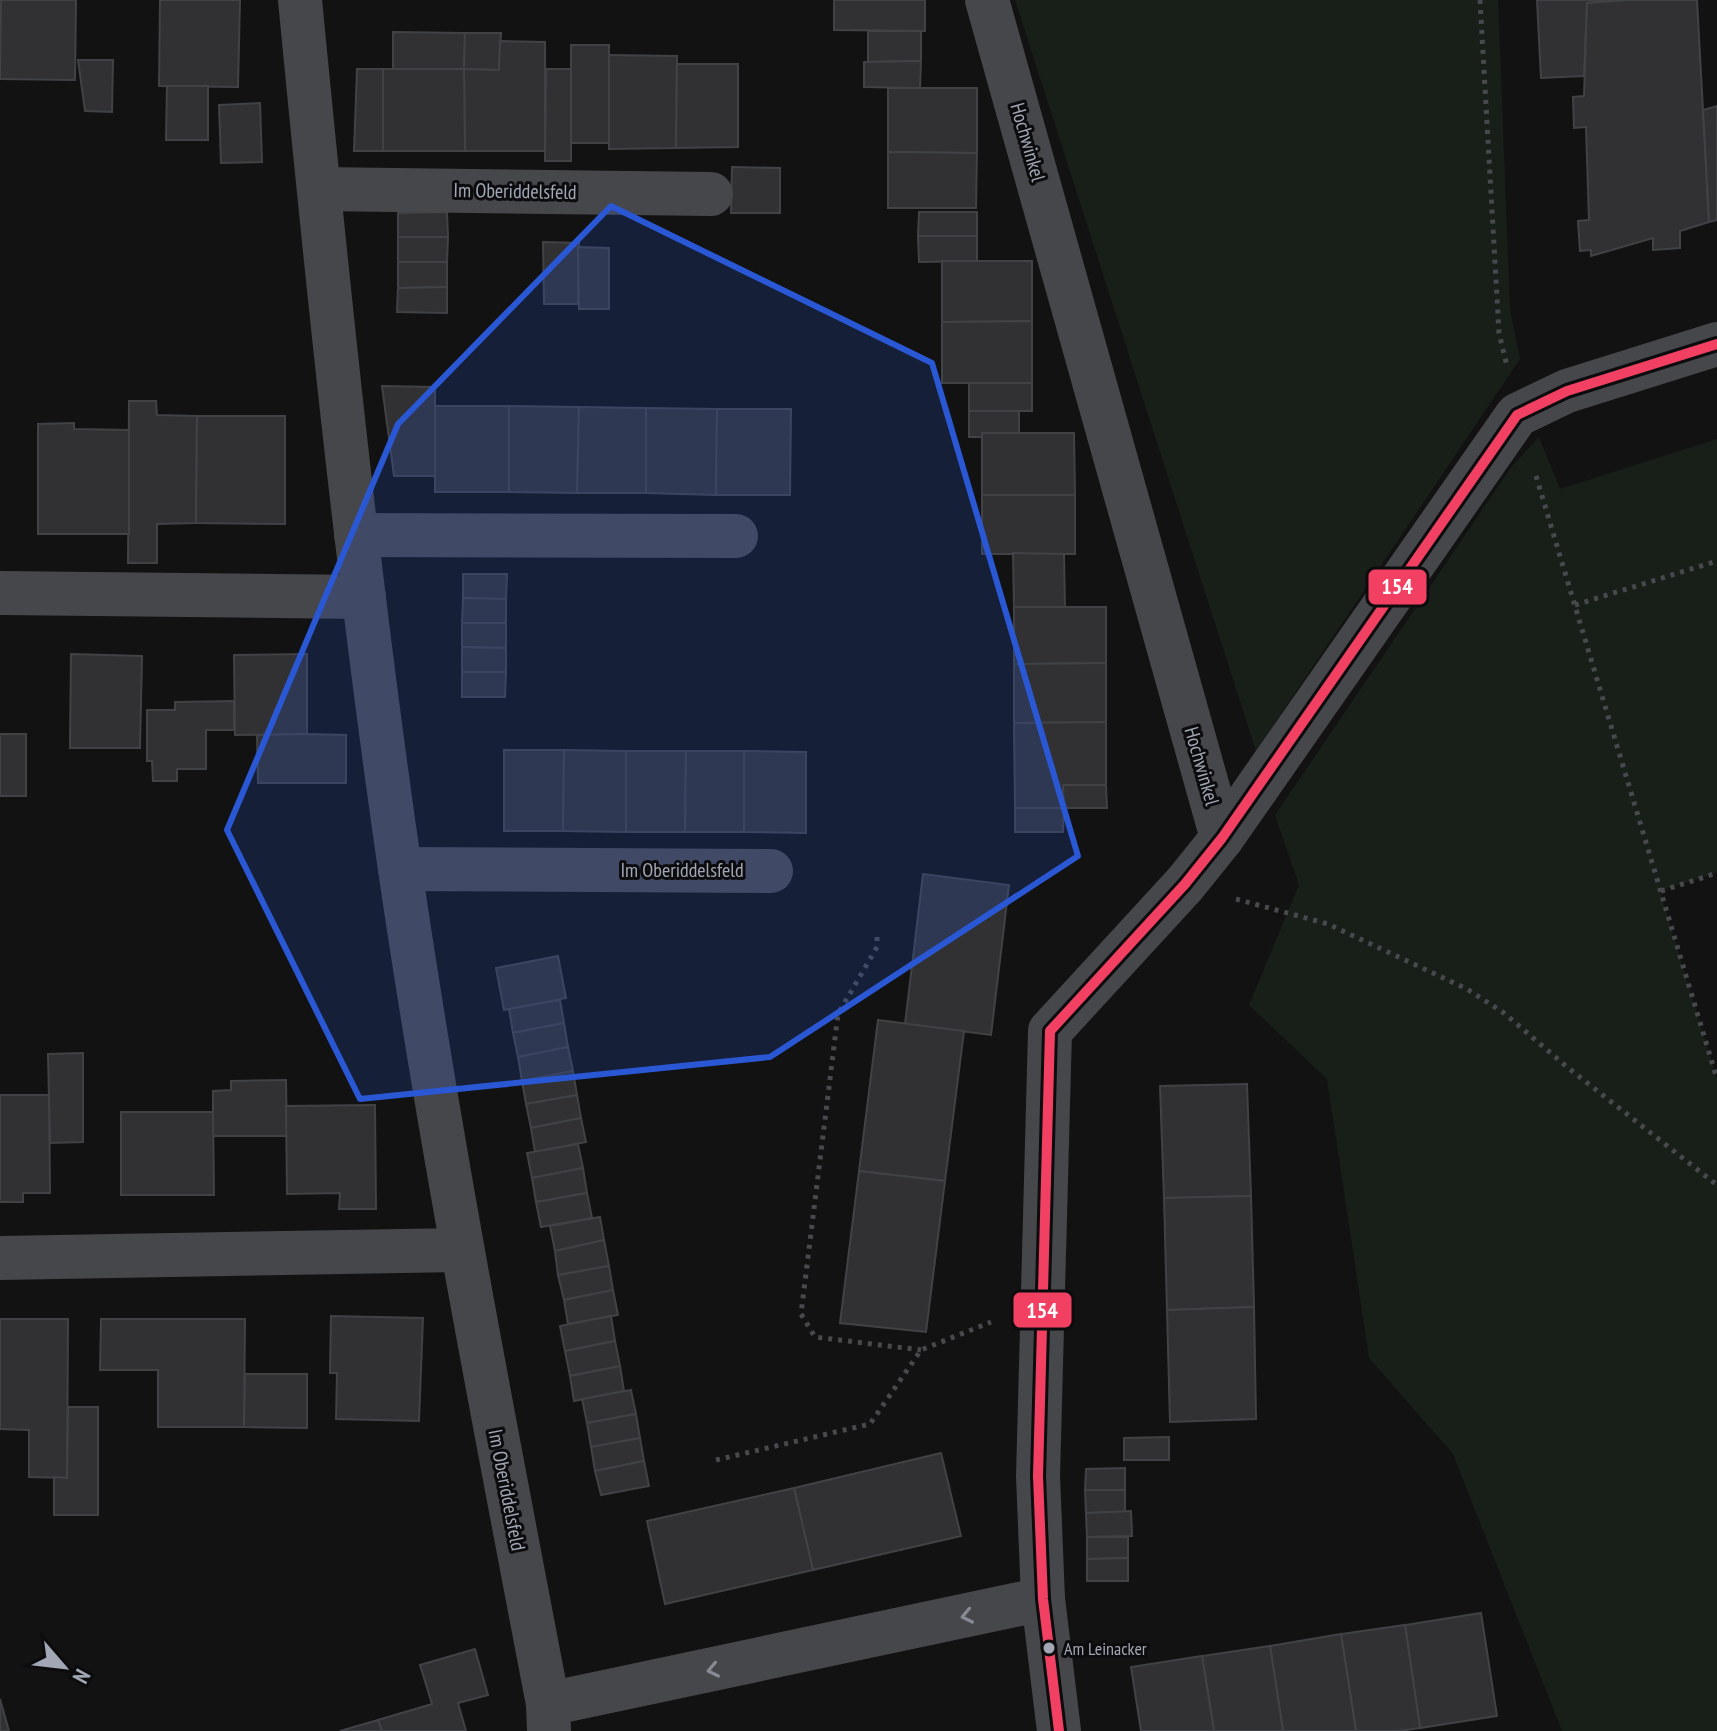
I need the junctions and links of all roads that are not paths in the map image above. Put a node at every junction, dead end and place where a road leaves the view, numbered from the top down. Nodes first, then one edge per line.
1 (300, 0) edge
2 (987, 0) edge
3 (319, 189) junction
4 (711, 194) dead end
5 (1717, 344) edge
6 (356, 535) junction
7 (736, 536) dead end
8 (0, 593) edge
9 (364, 597) junction
10 (1222, 838) junction
11 (400, 869) junction
12 (771, 871) dead end
13 (461, 1250) junction
14 (0, 1258) edge
15 (1043, 1599) junction
16 (549, 1718) edge
17 (1059, 1731) edge

1 - 3 street, Im Oberiddelsfeld
2 - 10 street, Hochwinkel
3 - 4 street, Im Oberiddelsfeld
3 - 6 street, Im Oberiddelsfeld
5 - 10 street
6 - 7 street
6 - 9 street, Im Oberiddelsfeld
8 - 9 street
9 - 11 street, Im Oberiddelsfeld
10 - 15 street
11 - 12 street, Im Oberiddelsfeld
11 - 13 street, Im Oberiddelsfeld
13 - 14 street
13 - 16 street, Im Oberiddelsfeld
15 -> 16 street
15 - 17 street

